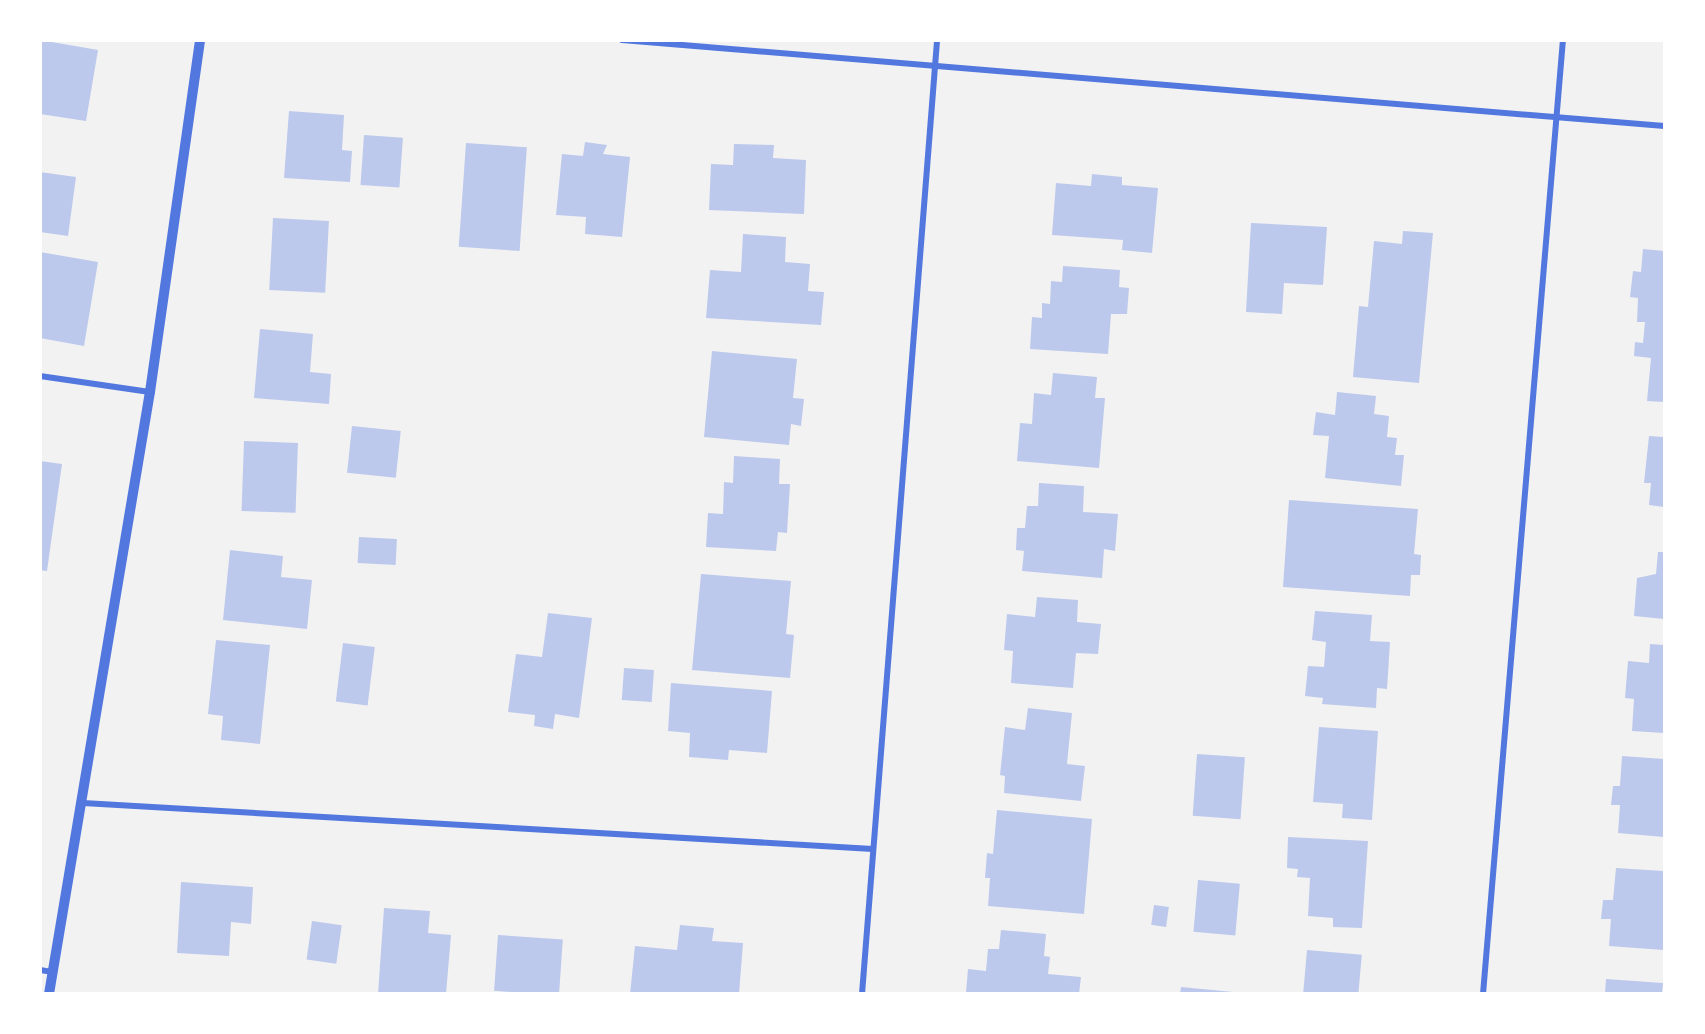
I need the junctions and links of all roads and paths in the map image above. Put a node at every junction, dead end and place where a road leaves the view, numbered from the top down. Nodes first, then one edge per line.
1 (200, 40) edge
2 (622, 40) edge
3 (937, 40) edge
4 (1563, 40) edge
5 (936, 66) junction
6 (1553, 117) junction
7 (1665, 126) edge
8 (40, 376) edge
9 (150, 392) junction
10 (83, 803) junction
11 (873, 849) junction
12 (40, 970) edge
13 (52, 972) junction
14 (49, 993) edge
15 (862, 993) edge
16 (1483, 993) edge

1 - 9 street
2 - 5 street
3 - 5 street
4 - 6 street
5 - 6 street
5 - 11 street
6 - 7 street
6 - 16 street
8 - 9 street
9 - 10 street
10 - 11 street
10 - 13 street
11 - 15 street
12 - 13 street
13 - 14 street

